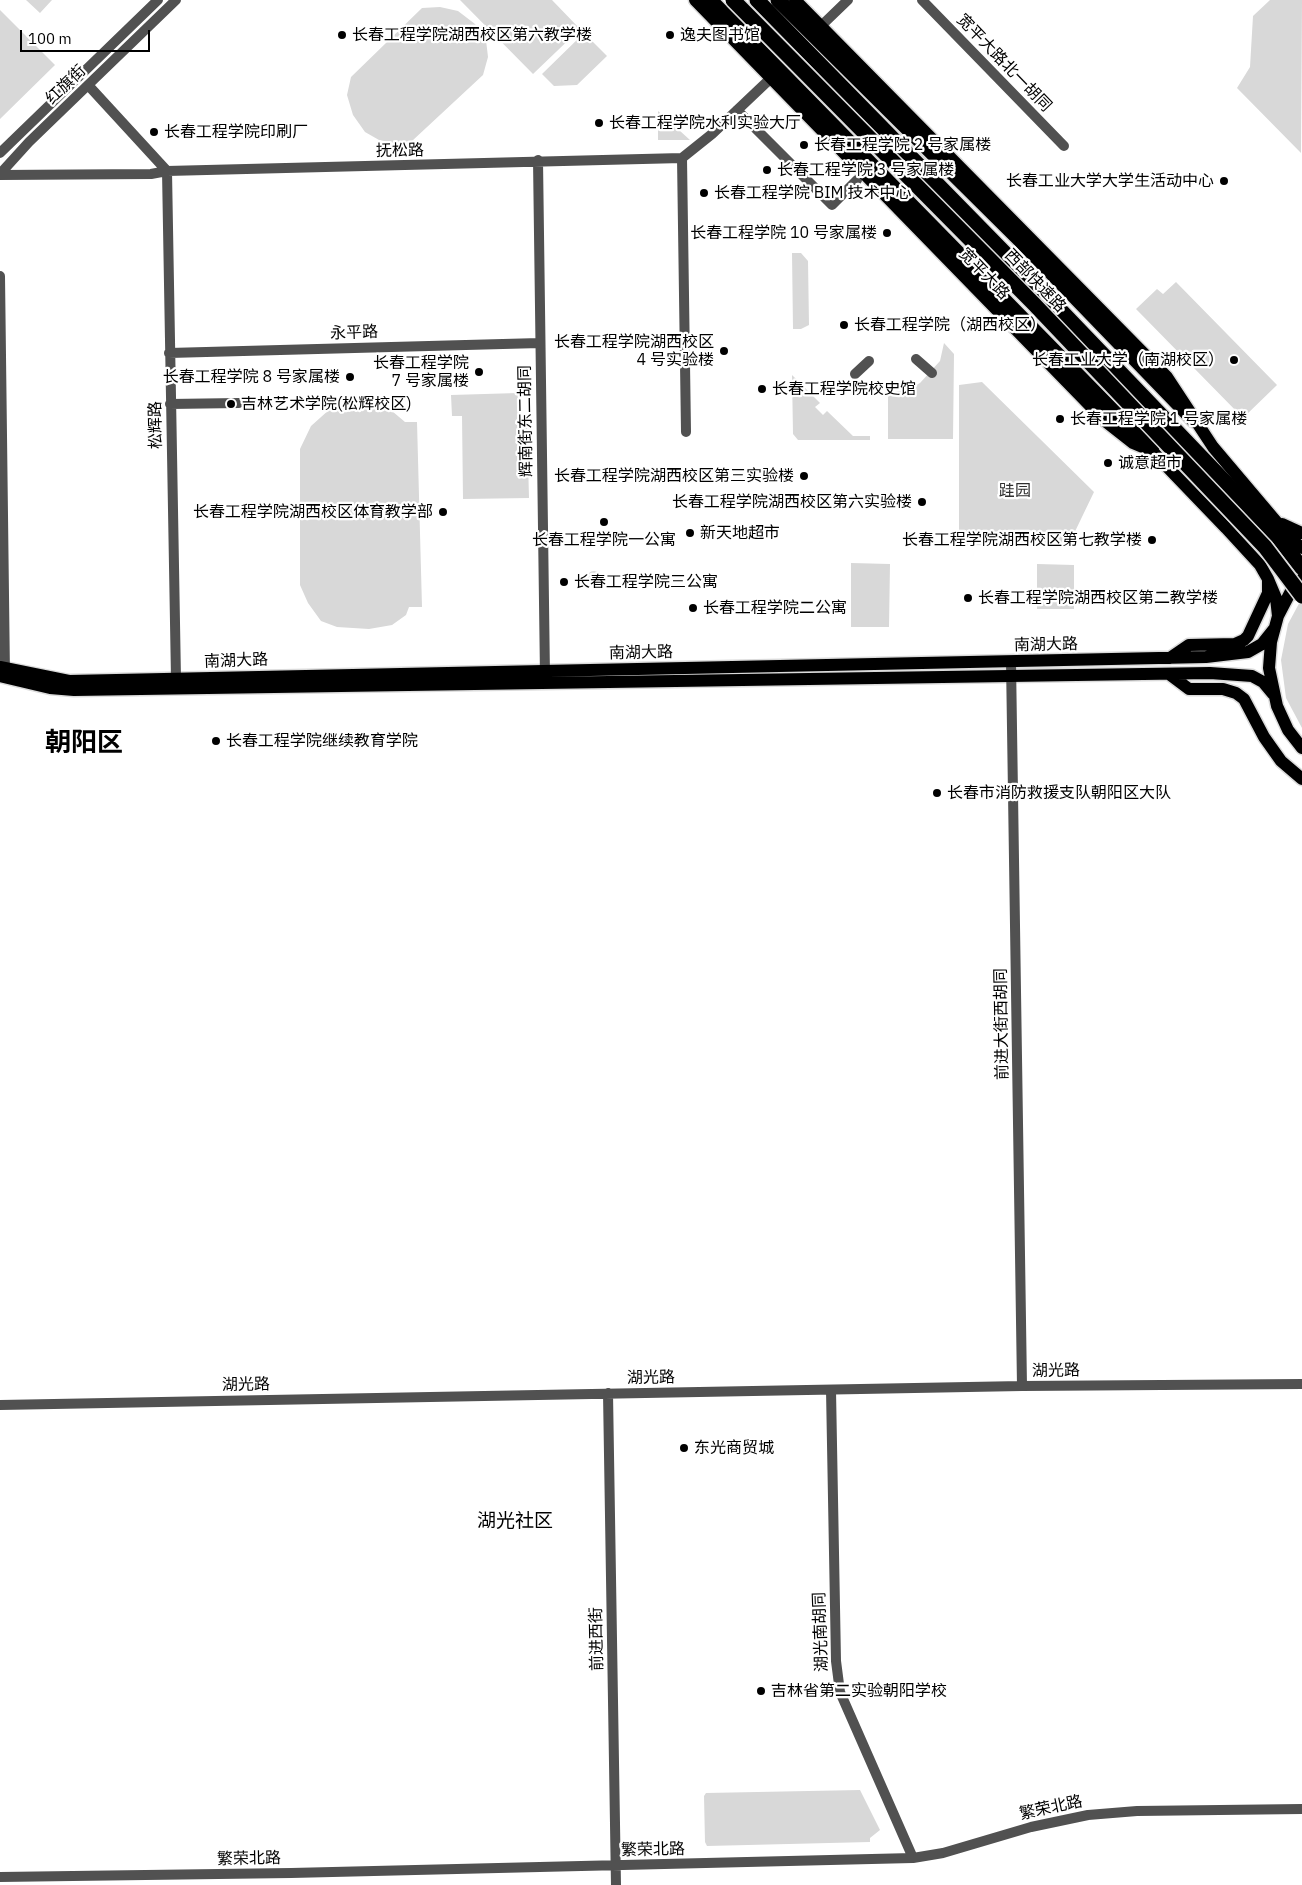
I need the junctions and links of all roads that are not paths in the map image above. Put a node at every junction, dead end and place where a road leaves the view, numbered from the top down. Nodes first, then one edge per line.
1 (158, 0) edge
2 (176, 0) edge
3 (695, 0) edge
4 (710, 0) edge
5 (734, 0) edge
6 (756, 0) edge
7 (778, 0) edge
8 (795, 0) edge
9 (848, 0) edge
10 (922, 0) edge
11 (822, 25) junction
12 (770, 79) junction
13 (88, 85) junction
14 (737, 110) junction
15 (1064, 146) dead end
16 (0, 153) edge
17 (682, 158) junction
18 (538, 160) junction
19 (167, 171) junction
20 (0, 175) edge
21 (857, 180) dead end
22 (0, 276) edge
23 (540, 343) junction
24 (169, 354) junction
25 (916, 359) dead end
26 (869, 361) dead end
27 (932, 373) dead end
28 (855, 374) dead end
29 (239, 403) dead end
30 (170, 404) junction
31 (1194, 420) junction
32 (686, 432) dead end
33 (1152, 451) junction
34 (1275, 521) junction
35 (1302, 534) edge
36 (1302, 548) edge
37 (1302, 568) edge
38 (1268, 578) junction
39 (1302, 579) edge
40 (1302, 596) edge
41 (1276, 623) junction
42 (1168, 658) junction
43 (1011, 662) junction
44 (3, 671) edge
45 (1169, 674) junction
46 (545, 676) junction
47 (1011, 676) junction
48 (176, 679) junction
49 (1273, 694) junction
50 (1302, 748) edge
51 (1302, 779) edge
52 (1302, 1384) edge
53 (1022, 1386) junction
54 (831, 1390) junction
55 (608, 1394) junction
56 (0, 1405) edge
57 (1302, 1809) edge
58 (913, 1858) junction
59 (616, 1866) junction
60 (0, 1877) edge
61 (616, 1885) edge

1 - 16 street, 红旗街
2 - 13 street, 红旗街
3 - 12 main road, 宽平大路
4 - 33 highway
5 - 40 highway, 西部快速路, bridge
6 - 37 highway, 西部快速路
7 - 31 highway
8 - 11 main road
9 - 11 street
10 - 15 street, 宽平大路北一胡同
11 - 31 main road
12 - 14 street
12 - 33 main road, 宽平大路
13 - 19 street
13 - 20 street, 红旗街
14 - 17 street
14 - 21 street
17 - 18 street, 抚松路
17 - 32 street
18 - 19 street, 抚松路
18 - 23 street, 辉南街东二胡同
19 - 20 street, 抚松路
19 - 24 street, 松辉路
22 - 44 street
23 - 24 street, 永平路
23 - 46 street, 辉南街东二胡同
24 - 30 street, 松辉路
25 - 27 street
26 - 28 street
29 - 30 street
30 - 48 street, 松辉路
31 - 34 main road
33 - 38 main road, 宽平大路
34 - 35 main road
34 - 36 main road
38 - 41 main road, 宽平大路
38 - 42 main road
39 - 41 main road
41 - 42 main road, 南湖大路
41 - 49 main road
42 - 43 main road, 南湖大路
43 - 46 main road, 南湖大路
43 - 47 street, 前进大街西胡同
44 - 46 main road, 南湖大路
44 - 48 main road, 南湖大路
45 - 47 main road, 南湖大路
45 - 49 main road, 南湖大路
45 - 51 main road
46 - 47 main road, 南湖大路
46 - 48 main road, 南湖大路
47 - 53 street, 前进大街西胡同
49 - 50 main road
52 - 53 street, 湖光路
53 - 54 street, 湖光路
54 - 55 street, 湖光路
54 - 58 street, 湖光南胡同
55 - 56 street, 湖光路
55 - 59 street, 前进西街
57 - 58 street, 繁荣北路
58 - 59 street, 繁荣北路
59 - 60 street, 繁荣北路
59 - 61 street, 前进西街

